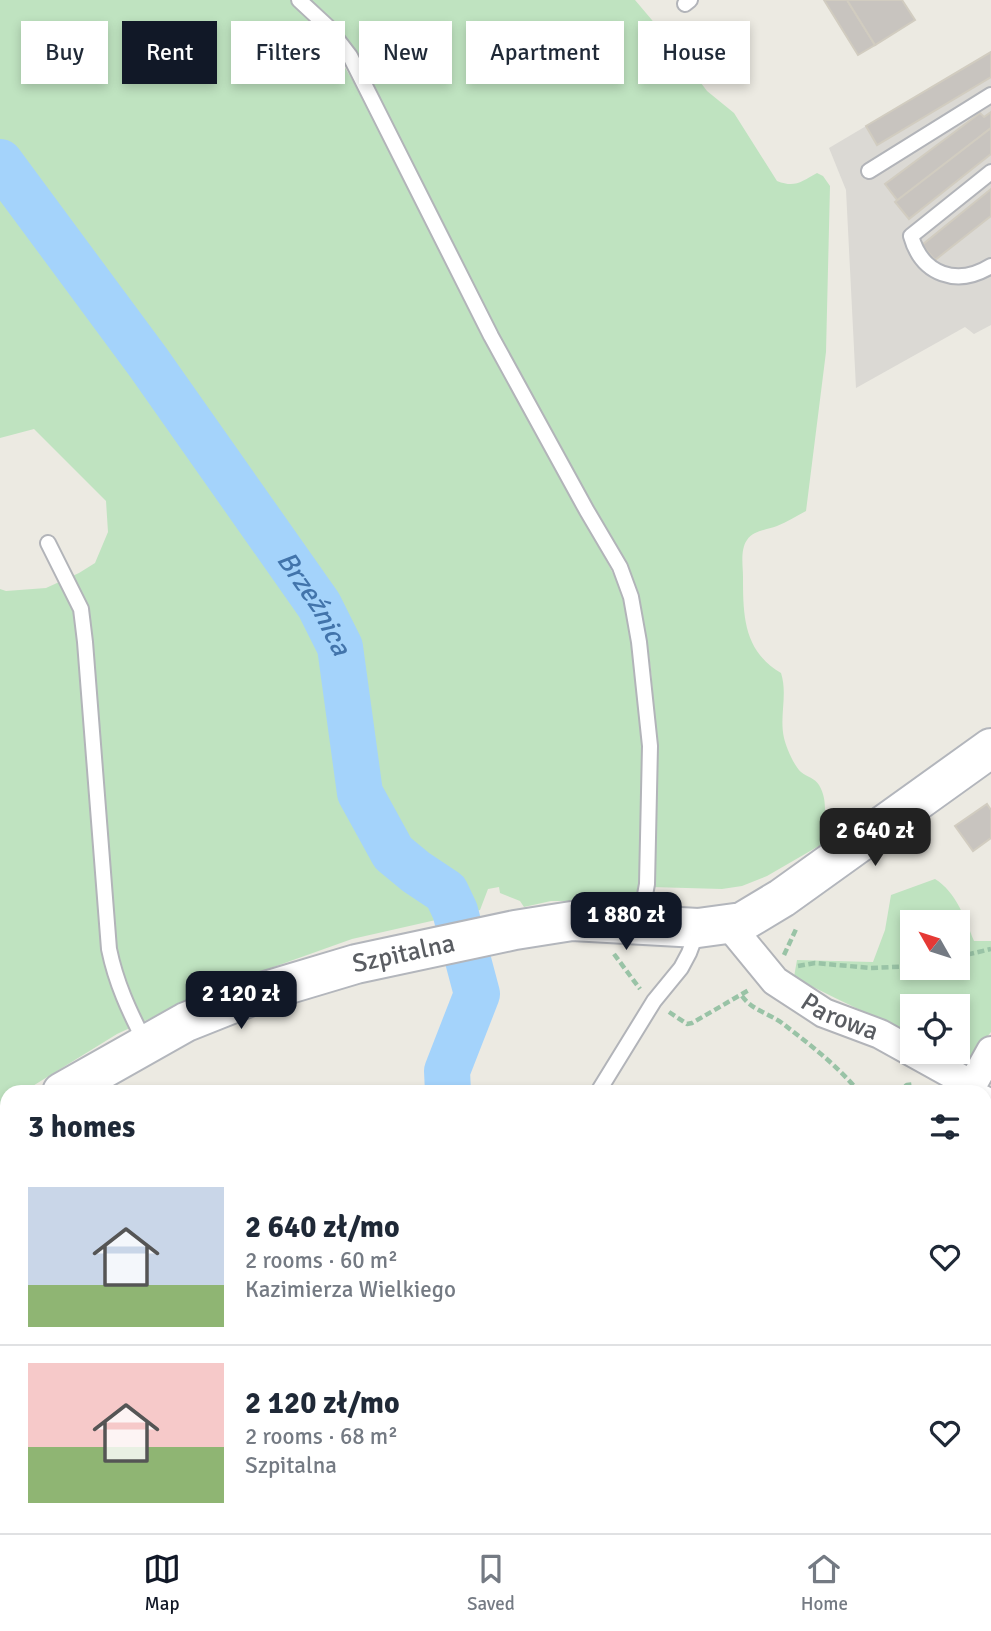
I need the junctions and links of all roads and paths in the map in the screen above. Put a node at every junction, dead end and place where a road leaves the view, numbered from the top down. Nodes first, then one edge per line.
1 (299, 0) edge
2 (991, 95) edge
3 (869, 171) dead end
4 (991, 172) edge
5 (991, 266) edge
6 (48, 542) dead end
7 (991, 748) edge
8 (639, 923) junction
9 (713, 926) junction
10 (991, 949) edge
11 (611, 951) dead end
12 (970, 954) edge
13 (900, 967) edge
14 (775, 981) junction
15 (654, 1001) junction
16 (145, 1043) junction
17 (991, 1051) edge
18 (74, 1085) edge
19 (602, 1085) edge
20 (853, 1085) edge
21 (972, 1085) edge
22 (984, 1085) edge

1 - 8 lane
2 - 3 lane
4 - 5 lane
6 - 16 lane
7 - 9 street
8 - 9 street, Szpitalna
8 - 16 street, Szpitalna
9 - 14 street, Parowa
9 - 15 lane
10 - 12 path
11 - 15 path
13 - 14 path
14 - 21 street, Parowa
15 - 19 lane
15 - 20 path
16 - 18 street, Szpitalna
17 - 22 street

